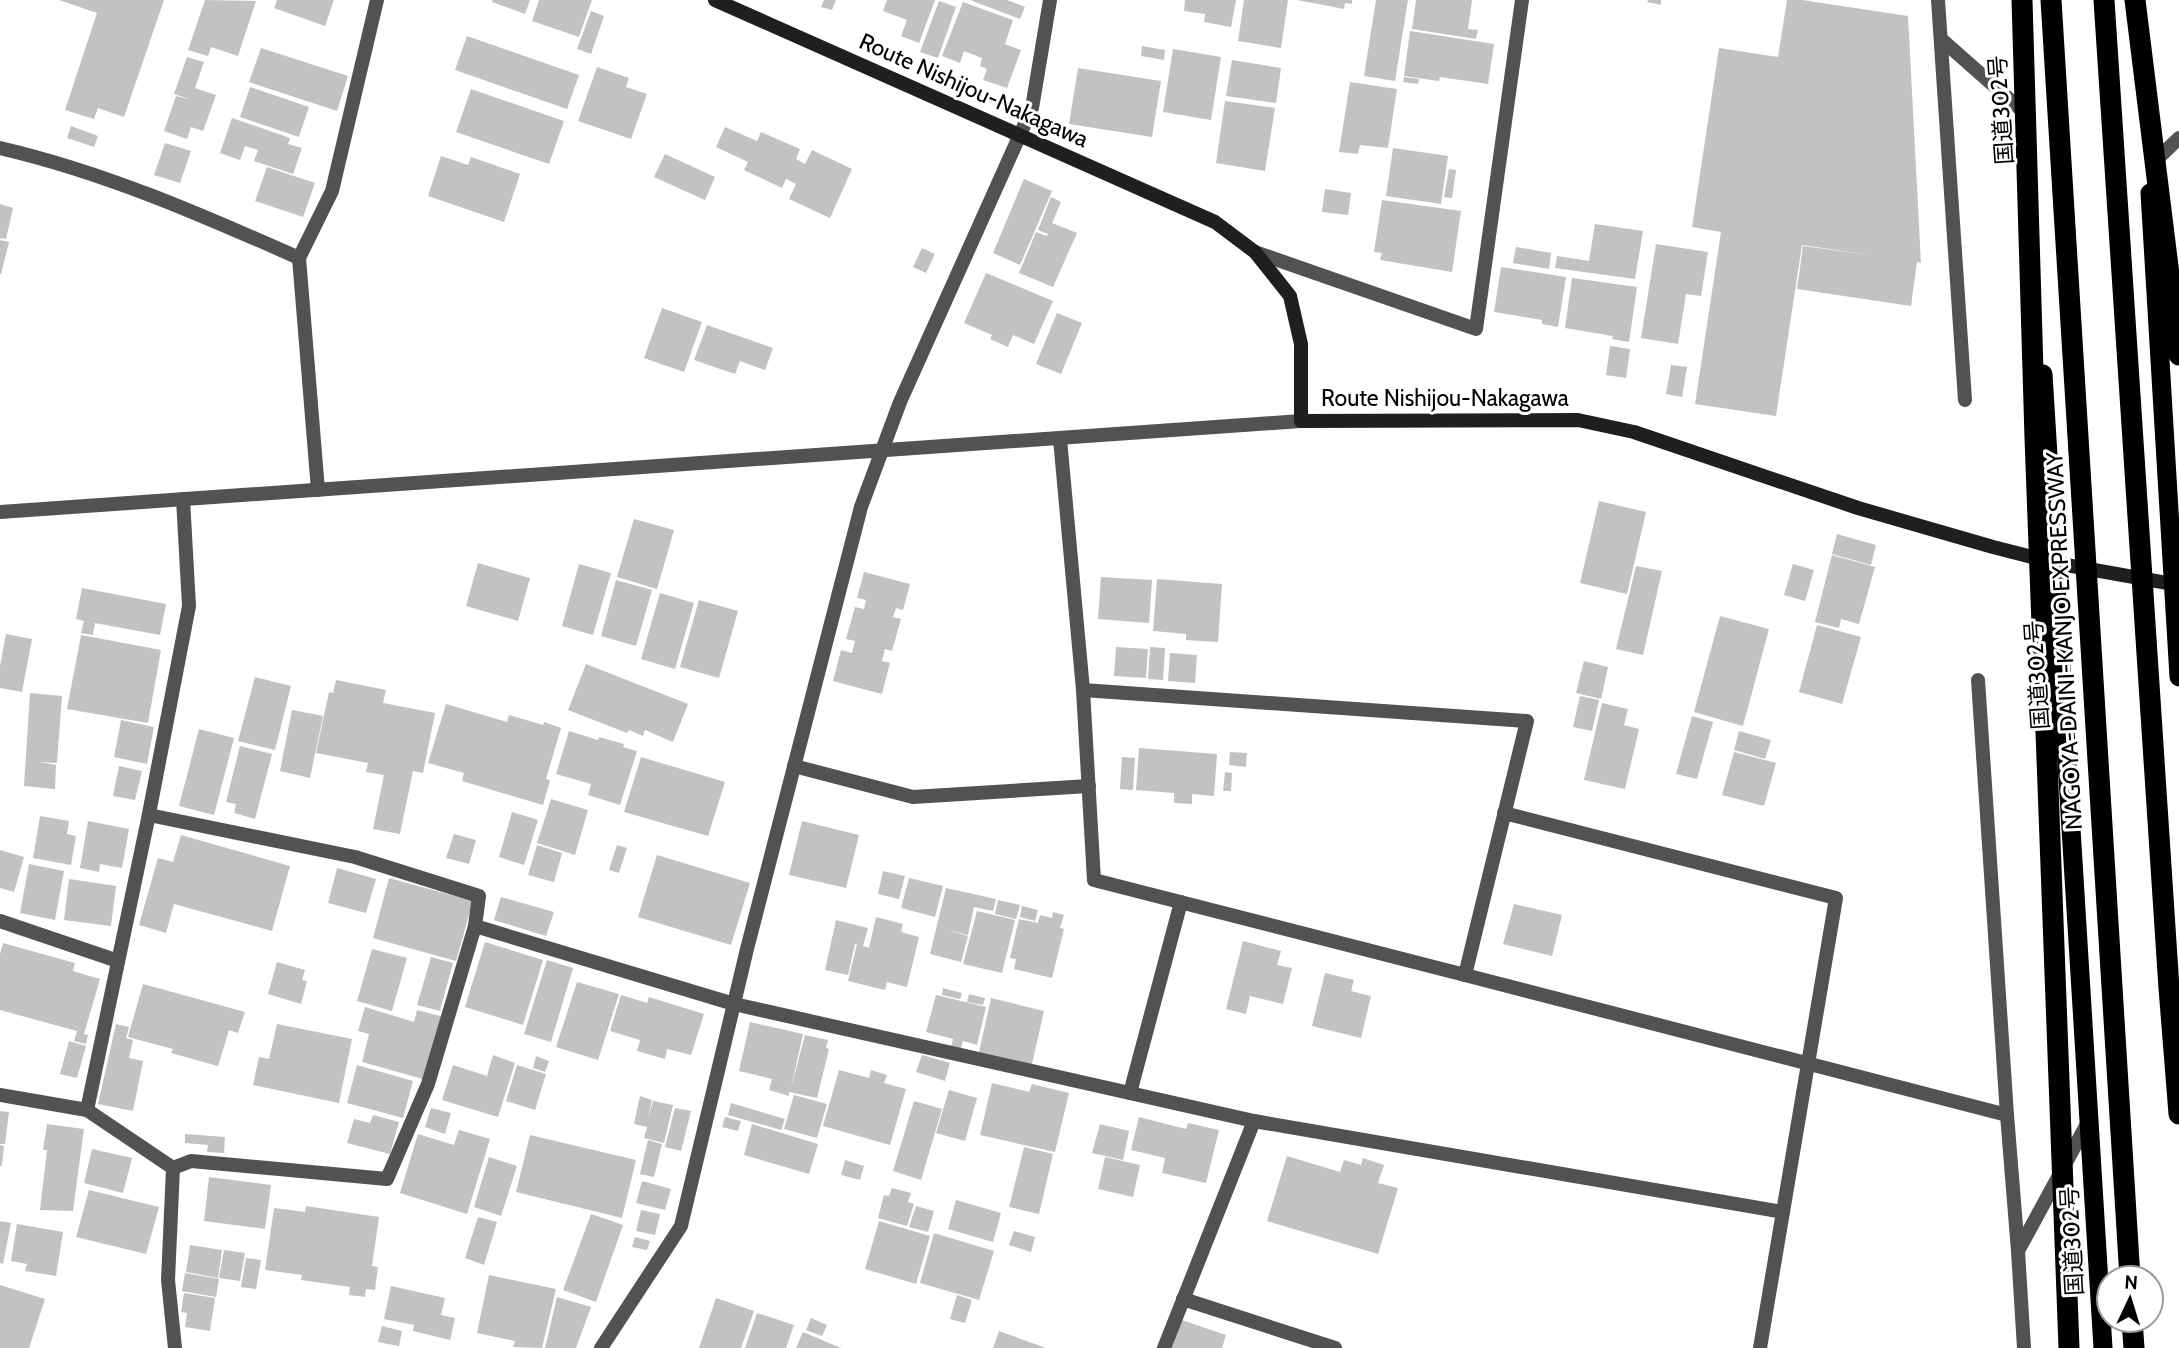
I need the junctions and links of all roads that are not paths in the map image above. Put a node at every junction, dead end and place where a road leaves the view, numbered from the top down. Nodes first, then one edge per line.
1 (377, 0) edge
2 (715, 0) edge
3 (1050, 0) edge
4 (1522, 0) edge
5 (1938, 0) edge
6 (2020, 0) edge
7 (2050, 0) edge
8 (2104, 0) edge
9 (2137, 0) edge
10 (1941, 39) junction
11 (2026, 114) junction
12 (1020, 136) junction
13 (2179, 138) edge
14 (0, 148) edge
15 (2148, 167) junction
16 (1255, 252) junction
17 (299, 258) junction
18 (2179, 355) edge
19 (1965, 400) dead end
20 (1301, 421) junction
21 (1060, 439) junction
22 (882, 449) junction
23 (318, 490) junction
24 (183, 499) junction
25 (0, 512) edge
26 (2055, 563) junction
27 (2176, 584) edge
28 (2179, 677) edge
29 (1978, 680) dead end
30 (1083, 690) junction
31 (793, 766) junction
32 (1089, 786) junction
33 (1504, 813) junction
34 (149, 815) junction
35 (1181, 902) junction
36 (0, 921) edge
37 (475, 926) junction
38 (118, 961) junction
39 (1465, 975) junction
40 (734, 1004) junction
41 (1808, 1064) junction
42 (1129, 1093) junction
43 (0, 1096) edge
44 (87, 1110) junction
45 (2179, 1114) edge
46 (2007, 1115) junction
47 (1254, 1121) junction
48 (2090, 1121) junction
49 (173, 1168) junction
50 (1783, 1212) junction
51 (2018, 1251) junction
52 (2129, 1264) edge
53 (1183, 1299) junction
54 (175, 1348) edge
55 (601, 1348) edge
56 (1164, 1348) edge
57 (1335, 1348) edge
58 (1760, 1348) edge
59 (2024, 1348) edge
60 (2069, 1348) edge
61 (2103, 1348) edge

1 - 17 street
2 - 12 main road, Route Nishijou-Nakagawa
3 - 12 street
4 - 16 street
5 - 10 street
6 - 11 highway, 国道302号
6 - 60 highway
7 - 52 highway, NAGOYA-DAINI-KANJO EXPRESSWAY
8 - 45 highway
9 - 15 highway
9 - 18 highway
10 - 11 street
10 - 19 street
11 - 26 highway, 国道302号
12 - 16 main road, Route Nishijou-Nakagawa
12 - 22 street
13 - 15 street
14 - 17 street
15 - 27 highway
16 - 20 main road, Route Nishijou-Nakagawa
17 - 23 street
20 - 21 street
20 - 26 main road, Route Nishijou-Nakagawa
21 - 22 street
21 - 30 street
22 - 23 street
22 - 31 street
23 - 24 street
24 - 25 street
24 - 34 street
26 - 27 main road, Route Nishijou-Nakagawa
26 - 48 highway, 国道302号
27 - 28 highway
29 - 46 street
30 - 32 street
30 - 33 street
31 - 32 street
31 - 40 street
32 - 35 street
33 - 39 street
33 - 41 street
34 - 37 street
34 - 38 street
35 - 39 street
35 - 42 street
36 - 38 street
37 - 40 street
37 - 49 street
38 - 44 street
39 - 41 street
40 - 42 street
40 - 55 street
41 - 46 street
41 - 50 street
42 - 47 street
43 - 44 street
44 - 49 street
46 - 51 street
47 - 50 street
47 - 53 street
48 - 51 street
48 - 61 highway, 国道302号
49 - 54 street
50 - 58 street
51 - 59 street
53 - 56 street
53 - 57 street

